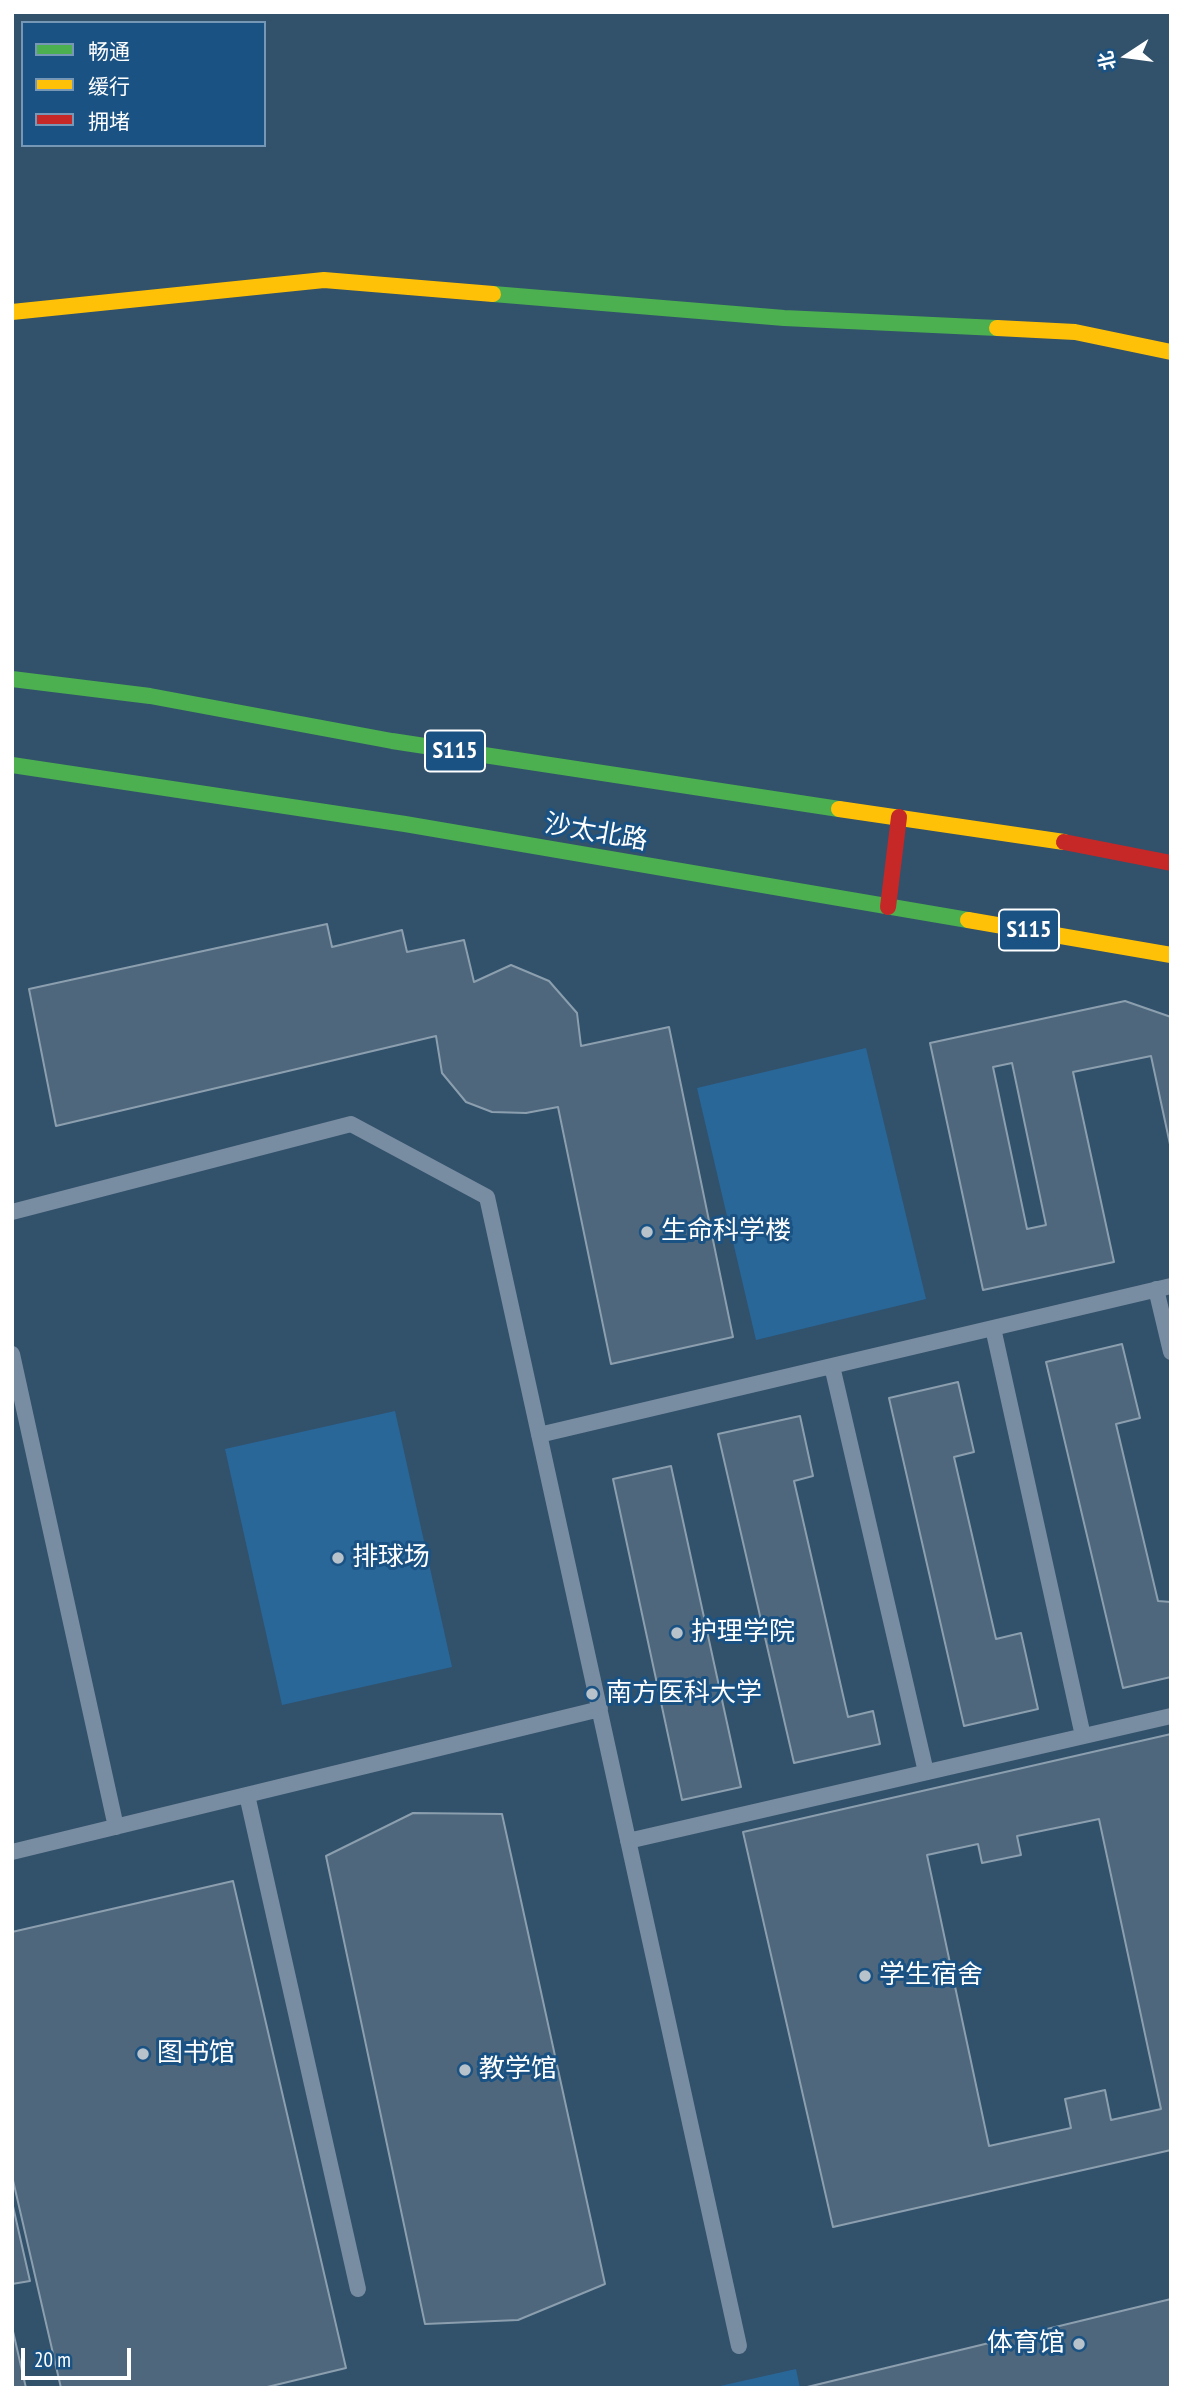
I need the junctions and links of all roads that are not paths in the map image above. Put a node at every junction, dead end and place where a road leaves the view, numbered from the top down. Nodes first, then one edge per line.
1 (12, 312) edge
2 (1171, 352) edge
3 (12, 679) edge
4 (12, 765) edge
5 (899, 817) junction
6 (1171, 863) edge
7 (888, 907) junction
8 (1171, 955) edge
9 (12, 1212) edge
10 (1163, 1288) edge
11 (993, 1328) junction
12 (1171, 1352) edge
13 (12, 1354) edge
14 (832, 1366) junction
15 (539, 1435) junction
16 (600, 1709) junction
17 (1171, 1716) edge
18 (1083, 1736) junction
19 (926, 1772) junction
20 (247, 1795) junction
21 (116, 1827) junction
22 (628, 1841) junction
23 (12, 1852) edge
24 (358, 2289) dead end
25 (739, 2346) dead end

1 - 2 main road
3 - 5 main road, S115
4 - 7 main road, 沙太北路 / S115
5 - 6 main road, S115
5 - 7 main road
7 - 8 main road, 沙太北路 / S115
9 - 15 lane
10 - 11 lane
10 - 12 lane
11 - 14 lane
11 - 18 lane
13 - 21 lane
14 - 15 lane
14 - 19 lane
15 - 16 lane
16 - 20 lane
16 - 22 lane
17 - 18 lane
18 - 19 lane
19 - 22 lane
20 - 21 lane
20 - 24 lane
21 - 23 lane
22 - 25 lane

